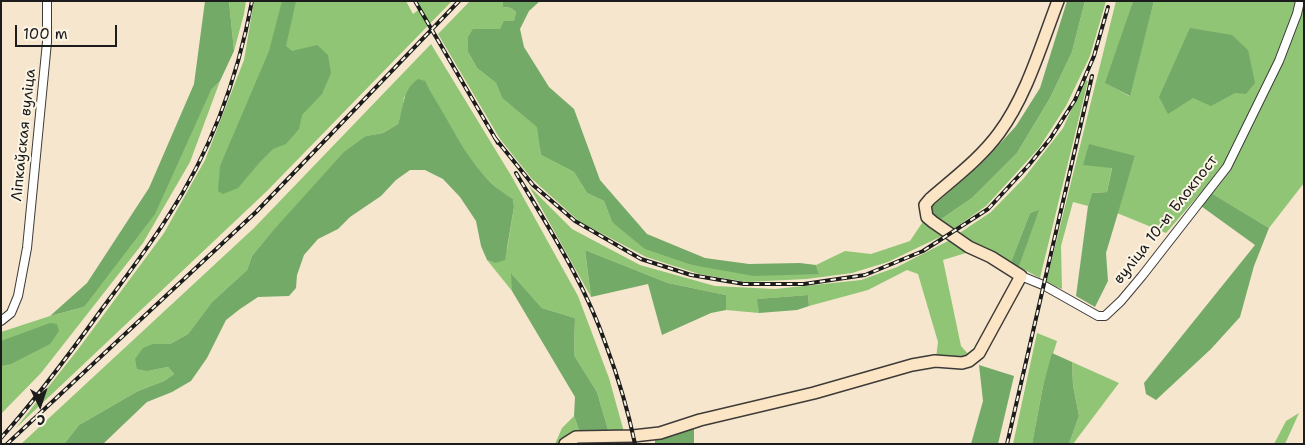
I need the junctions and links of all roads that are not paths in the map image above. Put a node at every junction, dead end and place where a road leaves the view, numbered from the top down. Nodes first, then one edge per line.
1 (47, 1) edge
2 (1058, 1) edge
3 (1300, 1) edge
4 (1022, 276) junction
5 (1, 321) edge
6 (565, 444) edge

1 - 5 street, Ліпкаўская вуліца
2 - 4 street
3 - 4 street, вуліца 10-ы Блокпост
4 - 6 street

